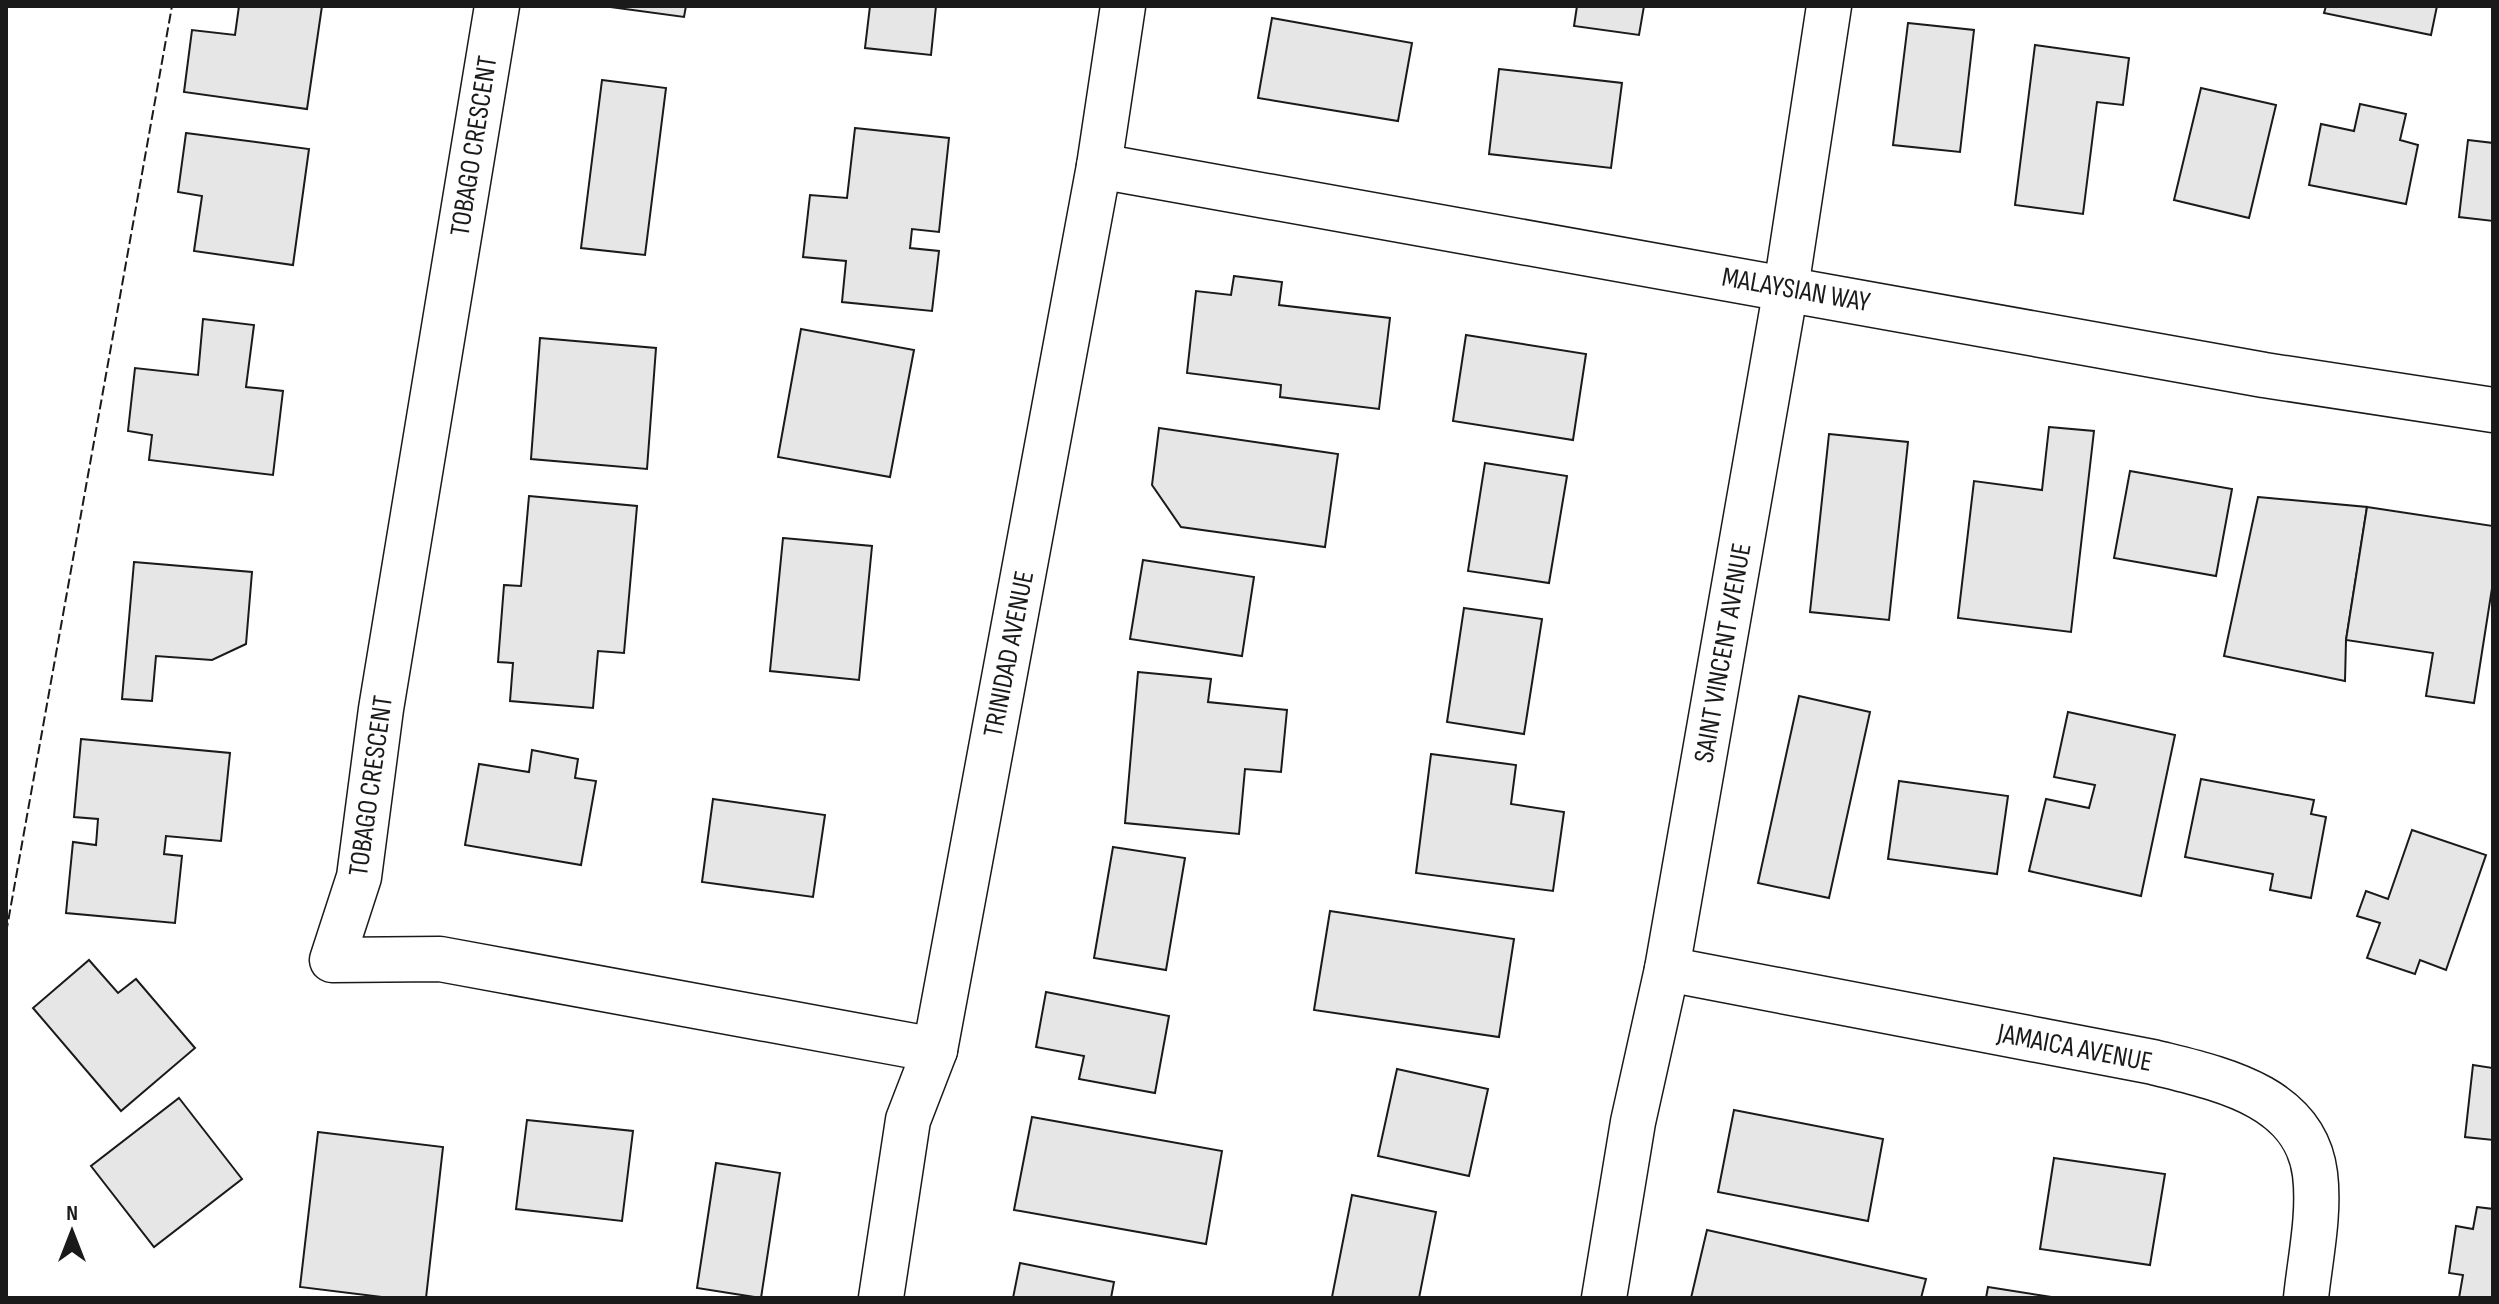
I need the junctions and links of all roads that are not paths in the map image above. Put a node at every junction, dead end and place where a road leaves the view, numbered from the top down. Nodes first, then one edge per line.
1 (497, 6) edge
2 (1123, 6) edge
3 (1829, 6) edge
4 (1099, 166) junction
5 (1786, 288) junction
6 (2493, 410) edge
7 (1667, 969) junction
8 (935, 1050) junction
9 (881, 1298) edge
10 (1604, 1298) edge
11 (2306, 1298) edge

1 - 8 street, TOBAGO CRESCENT
2 - 4 street, TRINIDAD AVENUE
3 - 5 street, SAINT VINCENT AVENUE
4 - 5 street, MALAYSIAN WAY
4 - 8 street, TRINIDAD AVENUE
5 - 6 street, MALAYSIAN WAY
5 - 7 street, SAINT VINCENT AVENUE
7 - 10 street, SAINT VINCENT AVENUE
7 - 11 street, JAMAICA AVENUE
8 - 9 street, TRINIDAD AVENUE

